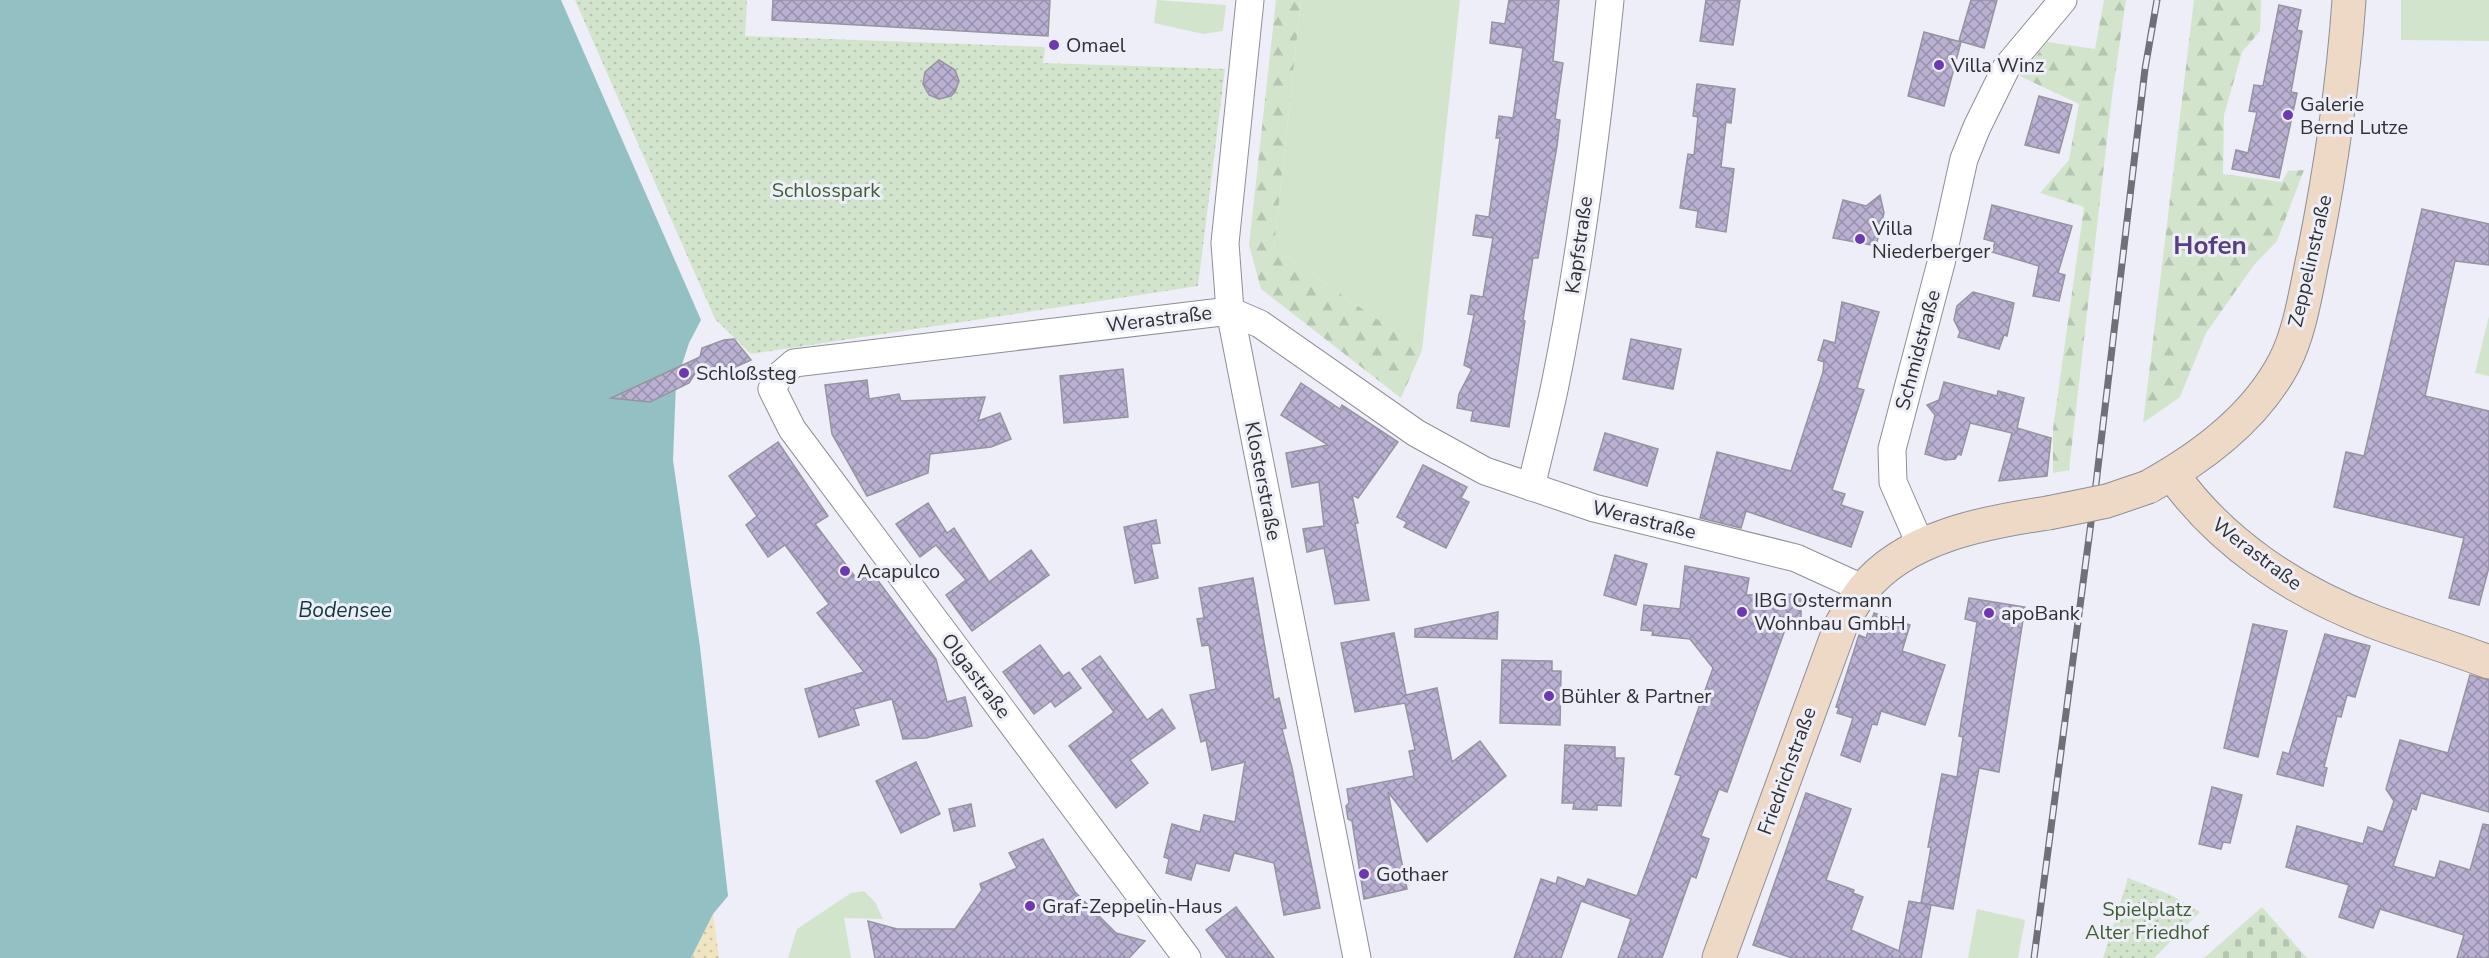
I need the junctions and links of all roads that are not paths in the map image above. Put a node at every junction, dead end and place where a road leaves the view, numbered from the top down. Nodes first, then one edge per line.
1 (1250, 0) edge
2 (1610, 0) edge
3 (2063, 0) edge
4 (2349, 0) edge
5 (1230, 311) junction
6 (772, 389) joint
7 (2160, 481) junction
8 (1531, 487) junction
9 (1921, 546) junction
10 (1863, 589) junction
11 (2489, 662) edge
12 (1186, 958) edge
13 (1357, 958) edge
14 (1719, 958) edge

1 - 5 street, Klosterstraße
2 - 8 street, Kapfstraße
3 - 9 street, Schmidstraße
4 - 7 main road, Zeppelinstraße
5 - 6 street, Werastraße
5 - 8 street, Werastraße
5 - 13 street, Klosterstraße
6 - 12 street, Olgastraße
7 - 9 main road, bridge
7 - 11 main road, Werastraße
8 - 10 street, Werastraße
9 - 10 main road
10 - 14 main road, Friedrichstraße

